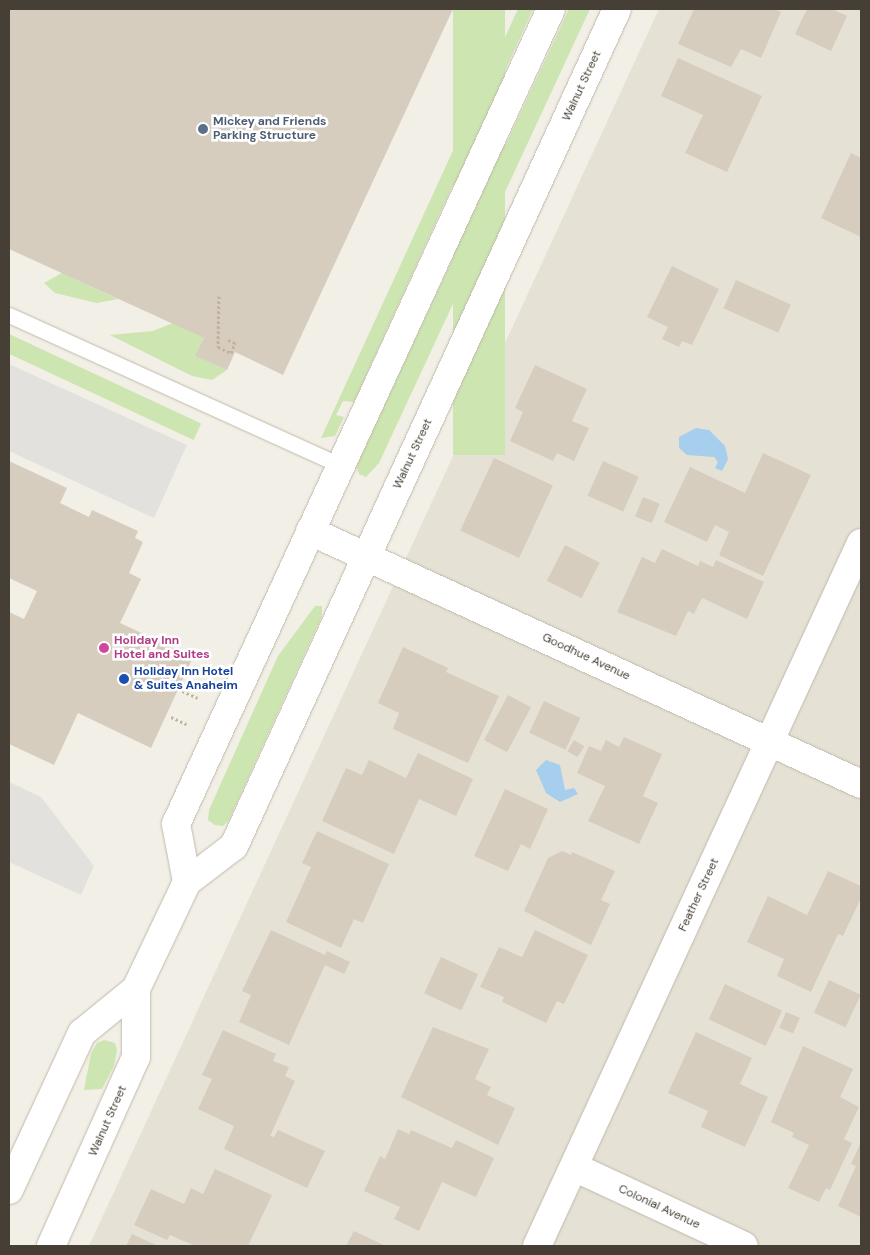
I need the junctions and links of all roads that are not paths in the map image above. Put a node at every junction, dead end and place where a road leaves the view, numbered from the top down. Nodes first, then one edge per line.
1 (551, 9) edge
2 (617, 9) edge
3 (9, 315) edge
4 (339, 465) junction
5 (310, 530) junction
6 (861, 543) edge
7 (366, 556) junction
8 (770, 742) junction
9 (861, 784) edge
10 (187, 882) junction
11 (136, 989) junction
12 (574, 1168) junction
13 (9, 1190) edge
14 (52, 1246) edge
15 (537, 1246) edge
16 (744, 1246) edge

1 - 4 street
2 - 7 street, Walnut Street
3 - 4 lane
4 - 5 street
5 - 7 street, Goodhue Avenue
5 - 10 street
6 - 8 street, Feather Street
7 - 8 street, Goodhue Avenue
7 - 10 street, Walnut Street
8 - 9 street, Goodhue Avenue
8 - 12 street, Feather Street
10 - 11 street, Walnut Street
11 - 13 street, Walnut Street
11 - 14 street, Walnut Street
12 - 15 street, Feather Street
12 - 16 street, Colonial Avenue

